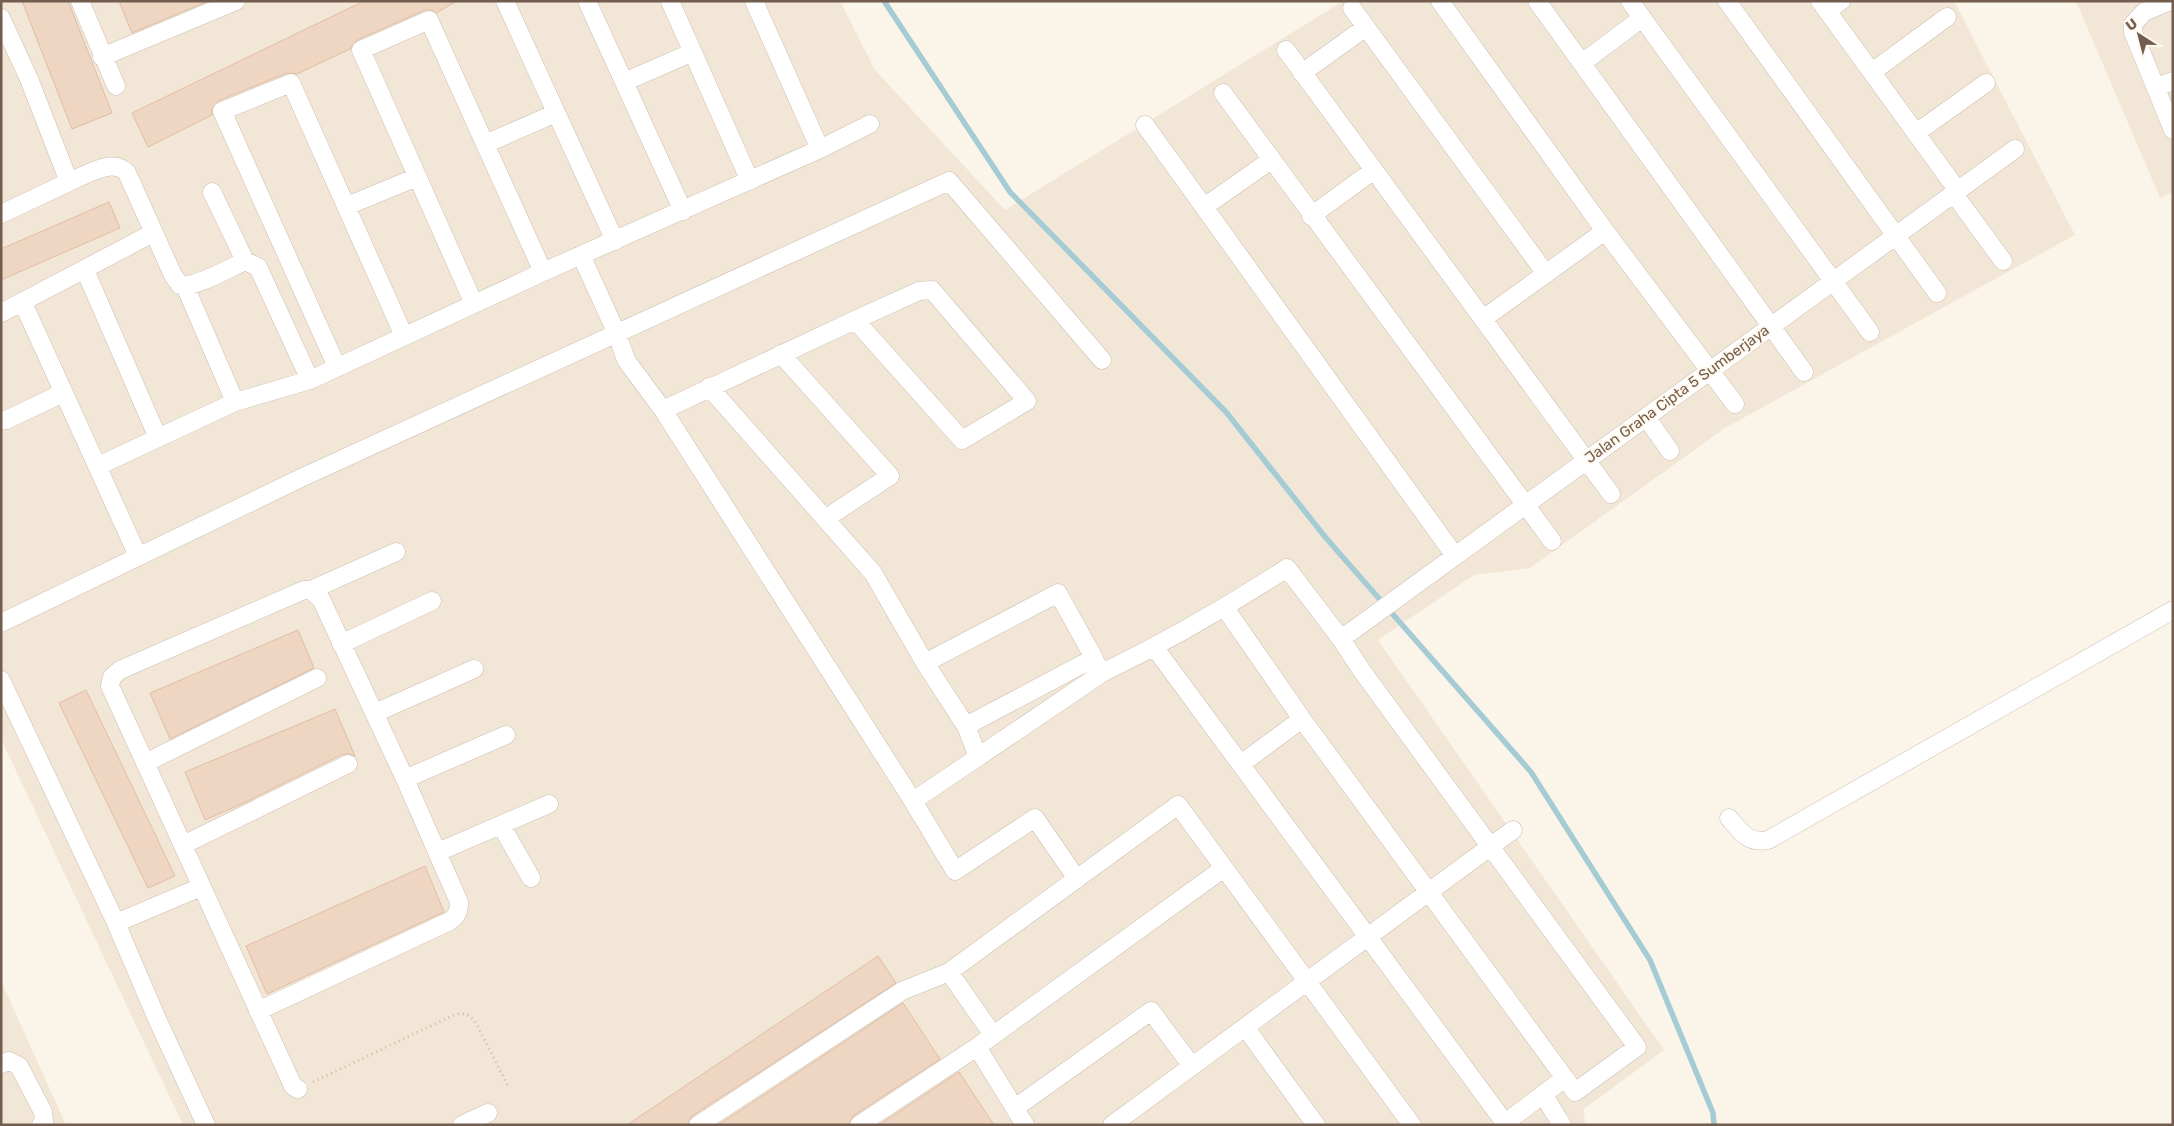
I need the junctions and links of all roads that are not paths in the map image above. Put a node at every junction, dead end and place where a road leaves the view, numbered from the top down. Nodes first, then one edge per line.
1 (80, 1) edge
2 (236, 1) edge
3 (505, 1) edge
4 (587, 1) edge
5 (670, 1) edge
6 (754, 1) edge
7 (1440, 1) edge
8 (1537, 1) edge
9 (1630, 1) edge
10 (1727, 1) edge
11 (2170, 1) edge
12 (1829, 4) edge
13 (1352, 8) dead end
14 (1947, 17) dead end
15 (1, 18) edge
16 (1642, 18) junction
17 (1366, 27) junction
18 (1286, 50) dead end
19 (693, 52) junction
20 (102, 57) junction
21 (1582, 63) junction
22 (1302, 72) junction
23 (1872, 72) junction
24 (2173, 81) edge
25 (624, 82) junction
26 (1986, 83) dead end
27 (116, 86) dead end
28 (2156, 88) junction
29 (1222, 94) dead end
30 (556, 112) junction
31 (870, 124) dead end
32 (1145, 125) dead end
33 (2173, 130) edge
34 (1916, 133) junction
35 (485, 144) junction
36 (820, 149) junction
37 (2015, 149) dead end
38 (1271, 160) junction
39 (1374, 170) junction
40 (417, 177) junction
41 (750, 181) junction
42 (69, 182) junction
43 (212, 192) dead end
44 (1956, 192) junction
45 (347, 206) junction
46 (1204, 207) junction
47 (683, 211) junction
48 (1, 214) edge
49 (1312, 216) junction
50 (1605, 231) junction
51 (154, 233) junction
52 (1896, 235) junction
53 (615, 241) junction
54 (581, 255) junction
55 (245, 261) junction
56 (2003, 261) dead end
57 (85, 270) junction
58 (543, 272) junction
59 (1546, 274) junction
60 (1833, 281) junction
61 (185, 286) junction
62 (1938, 293) dead end
63 (23, 303) junction
64 (474, 304) junction
65 (1, 313) edge
66 (1483, 319) junction
67 (854, 320) junction
68 (1771, 326) junction
69 (1870, 332) dead end
70 (617, 334) junction
71 (404, 336) junction
72 (781, 354) junction
73 (1102, 360) dead end
74 (337, 367) junction
75 (1710, 370) junction
76 (1804, 372) dead end
77 (310, 380) junction
78 (709, 387) junction
79 (64, 393) junction
80 (235, 402) junction
81 (1734, 404) dead end
82 (663, 410) junction
83 (1646, 417) junction
84 (1, 421) edge
85 (158, 438) junction
86 (1670, 451) dead end
87 (1586, 460) junction
88 (98, 466) junction
89 (1610, 494) dead end
90 (1527, 506) junction
91 (825, 518) junction
92 (1552, 541) dead end
93 (396, 552) dead end
94 (138, 556) junction
95 (1455, 556) junction
96 (311, 590) junction
97 (432, 601) dead end
98 (1225, 608) junction
99 (2173, 610) edge
100 (1, 623) edge
101 (1341, 639) junction
102 (341, 644) junction
103 (1155, 648) junction
104 (925, 663) junction
105 (1098, 665) junction
106 (474, 669) dead end
107 (317, 678) dead end
108 (1, 680) edge
109 (375, 713) junction
110 (1302, 719) junction
111 (966, 726) junction
112 (506, 735) dead end
113 (978, 757) junction
114 (145, 763) junction
115 (348, 764) dead end
116 (1241, 764) junction
117 (405, 779) junction
118 (913, 801) junction
119 (549, 804) dead end
120 (1729, 818) dead end
121 (501, 825) junction
122 (1513, 830) dead end
123 (183, 845) junction
124 (1491, 847) junction
125 (438, 852) junction
126 (1224, 868) junction
127 (531, 878) dead end
128 (1077, 878) junction
129 (201, 886) junction
130 (1429, 892) junction
131 (116, 923) junction
132 (1368, 937) junction
133 (949, 972) junction
134 (1307, 981) junction
135 (258, 1011) junction
136 (1245, 1027) junction
137 (993, 1034) junction
138 (977, 1046) junction
139 (1, 1064) edge
140 (1192, 1066) junction
141 (1565, 1078) junction
142 (298, 1089) road end
143 (1543, 1094) junction
144 (1015, 1108) junction
145 (488, 1113) dead end
146 (41, 1125) edge
147 (206, 1125) edge
148 (462, 1125) edge
149 (698, 1125) edge
150 (859, 1125) edge
151 (1025, 1125) edge
152 (1112, 1125) edge
153 (1316, 1125) edge
154 (1412, 1125) edge
155 (1562, 1125) edge

1 - 20 street
2 - 20 street
3 - 30 street
4 - 25 street
5 - 19 street
6 - 36 street
7 - 50 street
8 - 21 street
9 - 16 street
10 - 52 street
11 - 28 street
12 - 23 street
13 - 17 street
14 - 23 street
15 - 42 street
16 - 21 street
16 - 60 street
17 - 22 street
17 - 59 street
18 - 22 street
19 - 25 street
19 - 41 street
20 - 27 street
21 - 68 street
22 - 39 street
23 - 34 street
24 - 28 street
25 - 47 street
26 - 34 street
28 - 33 street
29 - 38 street
30 - 35 street
30 - 53 street
31 - 36 street
32 - 46 street
34 - 44 street
35 - 40 street
35 - 58 street
36 - 41 street
37 - 44 street, Jalan Graha Cipta 5 Sumberjaya
38 - 46 street
38 - 49 street
39 - 49 street
39 - 66 street
40 - 45 street
40 - 64 street
41 - 47 street
42 - 48 street
42 - 51 street
43 - 55 street
44 - 52 street, Jalan Graha Cipta 5 Sumberjaya
44 - 56 street
45 - 71 street
45 - 74 street
46 - 95 street
47 - 53 street
49 - 90 street
50 - 59 street
50 - 75 street
51 - 57 street
51 - 61 street
52 - 60 street, Jalan Graha Cipta 5 Sumberjaya
52 - 62 street
53 - 54 street
54 - 58 street
54 - 70 street
55 - 61 street
55 - 77 street
57 - 63 street
57 - 85 street
58 - 64 street
59 - 66 street
60 - 68 street, Jalan Graha Cipta 5 Sumberjaya
60 - 69 street
61 - 80 street
63 - 65 street
63 - 79 street
64 - 71 street
66 - 87 street
67 - 67 street
67 - 72 street
68 - 75 street, Jalan Graha Cipta 5 Sumberjaya
68 - 76 street
70 - 73 street
70 - 82 street
70 - 94 street
71 - 74 street
72 - 78 street
72 - 91 street
74 - 77 street
75 - 81 street
75 - 83 street, Jalan Graha Cipta 5 Sumberjaya
77 - 80 street
78 - 82 street
78 - 91 street
79 - 84 street
79 - 88 street
80 - 85 street
82 - 118 street
83 - 86 street
83 - 87 street, Jalan Graha Cipta 5 Sumberjaya
85 - 88 street
87 - 89 street
87 - 90 street, Jalan Graha Cipta 5 Sumberjaya
88 - 94 street
90 - 92 street
90 - 95 street, Jalan Graha Cipta 5 Sumberjaya
91 - 104 street
93 - 96 street
94 - 100 street
95 - 101 street, Jalan Graha Cipta 5 Sumberjaya
96 - 102 street
96 - 114 street
97 - 102 street
98 - 101 street
98 - 103 street
98 - 110 street
99 - 120 street
101 - 124 street
102 - 109 street
103 - 105 street
103 - 116 street
104 - 105 street
104 - 111 street
105 - 111 street
105 - 113 street
106 - 109 street
107 - 114 street
108 - 131 street
109 - 117 street
110 - 116 street
110 - 130 street
111 - 113 street
112 - 117 street
113 - 118 street
114 - 123 street
115 - 123 street
116 - 132 street
117 - 125 street
118 - 128 street
119 - 121 street
121 - 125 street
121 - 127 street
122 - 124 street
123 - 129 street
124 - 130 street
124 - 141 street
125 - 135 street
126 - 128 street
126 - 134 street
126 - 137 street
128 - 133 street
129 - 131 street
129 - 135 street
130 - 132 street
130 - 141 street
131 - 147 street
132 - 134 street
132 - 143 street
133 - 137 street
133 - 149 street
134 - 136 street
134 - 154 street
135 - 142 street
136 - 140 street
136 - 153 street
137 - 138 street
138 - 144 street
138 - 150 street
139 - 146 street
140 - 144 street
140 - 152 street
141 - 143 street
143 - 155 street
144 - 151 street
145 - 148 street

